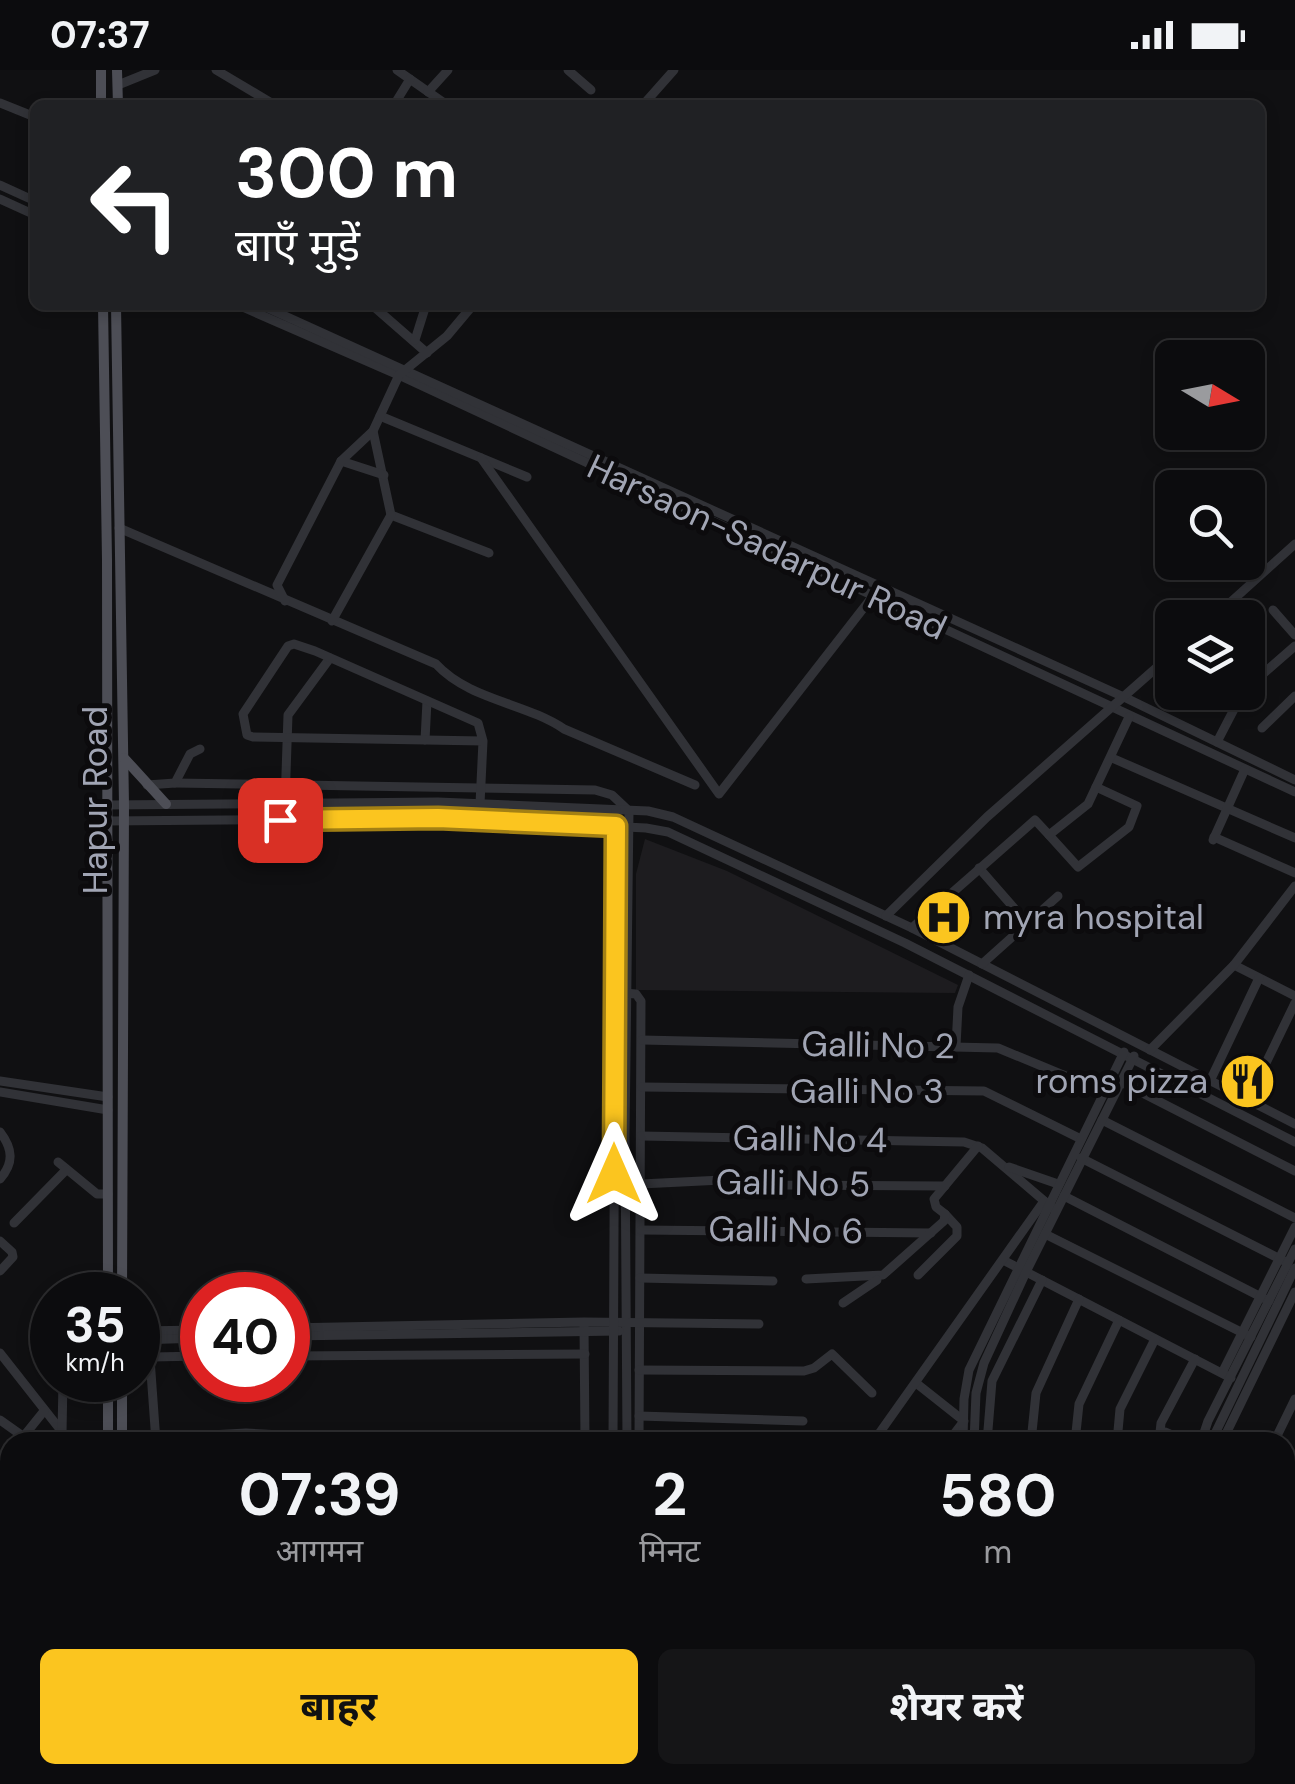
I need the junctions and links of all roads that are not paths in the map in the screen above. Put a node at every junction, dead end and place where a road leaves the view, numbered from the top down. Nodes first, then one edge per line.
1 (100, 70) edge
2 (118, 70) edge
3 (155, 70) edge
4 (216, 70) edge
5 (396, 70) edge
6 (448, 70) edge
7 (568, 70) edge
8 (674, 70) edge
9 (410, 80) junction
10 (118, 85) junction
11 (592, 90) dead end
12 (428, 92) junction
13 (101, 100) edge
14 (118, 100) edge
15 (267, 100) edge
16 (397, 100) edge
17 (440, 100) edge
18 (647, 100) edge
19 (0, 103) edge
20 (30, 115) edge
21 (0, 185) edge
22 (0, 198) edge
23 (30, 198) edge
24 (30, 212) edge
25 (103, 310) edge
26 (116, 310) edge
27 (250, 310) edge
28 (271, 310) edge
29 (378, 310) edge
30 (424, 310) edge
31 (468, 310) edge
32 (415, 340) junction
33 (426, 353) junction
34 (401, 373) junction
35 (380, 416) junction
36 (374, 431) junction
37 (480, 458) junction
38 (341, 461) junction
39 (384, 476) junction
40 (527, 477) dead end
41 (391, 515) junction
42 (119, 528) junction
43 (1295, 544) edge
44 (489, 554) dead end
45 (881, 587) junction
46 (872, 596) junction
47 (1233, 600) edge
48 (285, 601) junction
49 (1273, 610) dead end
50 (332, 621) junction
51 (1295, 635) edge
52 (1295, 646) edge
53 (330, 658) junction
54 (1155, 670) edge
55 (1265, 672) edge
56 (1126, 698) junction
57 (1295, 698) edge
58 (427, 701) junction
59 (1112, 710) junction
60 (1234, 710) edge
61 (1129, 717) junction
62 (1262, 728) dead end
63 (286, 736) junction
64 (425, 740) junction
65 (483, 741) junction
66 (1217, 742) junction
67 (200, 749) dead end
68 (123, 757) junction
69 (1112, 758) junction
70 (1245, 769) junction
71 (1295, 780) edge
72 (175, 784) junction
73 (146, 785) junction
74 (285, 785) junction
75 (695, 785) dead end
76 (480, 787) junction
77 (1096, 787) junction
78 (1295, 792) edge
79 (285, 803) junction
80 (124, 804) junction
81 (166, 804) junction
82 (480, 804) junction
83 (107, 805) junction
84 (1228, 808) junction
85 (616, 810) junction
86 (629, 810) junction
87 (124, 820) junction
88 (107, 821) junction
89 (616, 826) junction
90 (629, 827) junction
91 (1048, 835) junction
92 (1295, 838) edge
93 (979, 868) junction
94 (1295, 873) edge
95 (1295, 886) edge
96 (1058, 896) dead end
97 (886, 916) junction
98 (1027, 923) junction
99 (912, 928) junction
100 (982, 964) junction
101 (1234, 966) junction
102 (970, 975) junction
103 (1259, 978) junction
104 (615, 993) junction
105 (628, 993) junction
106 (1295, 1000) edge
107 (642, 1040) junction
108 (1135, 1042) junction
109 (956, 1046) junction
110 (1150, 1050) junction
111 (1128, 1055) junction
112 (1116, 1079) junction
113 (1210, 1080) junction
114 (0, 1081) edge
115 (642, 1088) junction
116 (52, 1089) junction
117 (0, 1092) edge
118 (1104, 1092) junction
119 (108, 1097) junction
120 (50, 1100) junction
121 (1248, 1100) junction
122 (108, 1110) junction
123 (1102, 1120) junction
124 (1294, 1121) edge
125 (0, 1132) edge
126 (641, 1136) junction
127 (1081, 1139) junction
128 (1295, 1142) edge
129 (978, 1146) junction
130 (1078, 1156) junction
131 (58, 1162) dead end
132 (1002, 1165) junction
133 (66, 1170) junction
134 (1295, 1171) edge
135 (0, 1179) edge
136 (641, 1184) junction
137 (1058, 1184) junction
138 (945, 1186) junction
139 (108, 1194) junction
140 (1064, 1196) junction
141 (1050, 1205) junction
142 (945, 1214) junction
143 (1295, 1218) edge
144 (14, 1223) dead end
145 (1295, 1227) edge
146 (641, 1230) junction
147 (931, 1233) junction
148 (1045, 1234) junction
149 (0, 1240) edge
150 (1295, 1249) edge
151 (1003, 1260) junction
152 (1287, 1263) edge
153 (1021, 1270) junction
154 (0, 1271) edge
155 (108, 1272) edge
156 (122, 1272) edge
157 (918, 1274) dead end
158 (884, 1276) junction
159 (640, 1278) junction
160 (806, 1279) dead end
161 (1042, 1280) junction
162 (773, 1281) dead end
163 (1295, 1292) edge
164 (1265, 1299) junction
165 (1079, 1300) junction
166 (844, 1303) dead end
167 (1119, 1320) junction
168 (640, 1323) junction
169 (759, 1324) dead end
170 (584, 1326) junction
171 (615, 1327) junction
172 (626, 1327) junction
173 (310, 1328) edge
174 (1247, 1334) junction
175 (310, 1335) edge
176 (1155, 1338) junction
177 (0, 1353) edge
178 (584, 1354) junction
179 (310, 1356) edge
180 (1195, 1359) junction
181 (639, 1370) junction
182 (1226, 1376) junction
183 (916, 1383) junction
184 (872, 1392) dead end
185 (1295, 1399) edge
186 (63, 1402) edge
187 (108, 1402) edge
188 (122, 1402) edge
189 (154, 1402) edge
190 (44, 1410) junction
191 (640, 1416) junction
192 (803, 1420) dead end
193 (964, 1421) junction
194 (28, 1432) edge
195 (61, 1432) edge
196 (62, 1432) edge
197 (108, 1432) edge
198 (122, 1432) edge
199 (156, 1432) edge
200 (585, 1432) edge
201 (614, 1432) edge
202 (626, 1432) edge
203 (640, 1432) edge
204 (880, 1432) edge
205 (956, 1432) edge
206 (964, 1432) edge
207 (975, 1432) edge
208 (988, 1432) edge
209 (1032, 1432) edge
210 (1076, 1432) edge
211 (1118, 1432) edge
212 (1160, 1432) edge
213 (1204, 1432) edge
214 (1215, 1432) edge
215 (1227, 1432) edge
216 (1279, 1432) edge

1 - 13 main road
2 - 10 main road
3 - 10 street
4 - 15 street
5 - 9 street
6 - 12 street
7 - 11 street
8 - 18 street
9 - 12 street
9 - 16 street
10 - 14 main road
12 - 17 street
19 - 20 street
21 - 23 street
22 - 24 street
25 - 83 main road, Hapur Road
26 - 42 main road, Hapur Road
27 - 34 street, Harsaon-Sadarpur Road
28 - 34 street, Harsaon-Sadarpur Road
29 - 32 street
30 - 32 street
31 - 33 street
32 - 33 street
33 - 34 street
34 - 35 street
34 - 45 street, Harsaon-Sadarpur Road
34 - 46 street, Harsaon-Sadarpur Road
35 - 36 street
35 - 37 street
36 - 38 street
36 - 39 street
37 - 40 street
37 - 46 street
38 - 39 street
38 - 48 street
39 - 41 street
41 - 44 street
41 - 50 street
42 - 48 street
42 - 68 main road, Hapur Road
43 - 47 street
45 - 46 street
45 - 56 street, Harsaon-Sadarpur Road
46 - 59 street, Harsaon-Sadarpur Road
48 - 50 street
49 - 51 street
50 - 75 street
52 - 55 street
53 - 58 street
53 - 63 street
53 - 63 street
54 - 56 street
56 - 59 street
56 - 66 street, Harsaon-Sadarpur Road
57 - 62 street
58 - 64 street
58 - 65 street
59 - 61 street, Harsaon-Sadarpur Road
59 - 97 street
60 - 66 street
61 - 69 street
61 - 70 street, Harsaon-Sadarpur Road
63 - 64 street
63 - 74 street
64 - 65 street
65 - 76 street
66 - 71 street, Harsaon-Sadarpur Road
67 - 72 street
68 - 73 main road
68 - 80 main road, Hapur Road
69 - 77 street
69 - 84 street
70 - 78 street, Harsaon-Sadarpur Road
70 - 84 street
72 - 73 street
72 - 74 street
73 - 81 main road
74 - 76 street
74 - 79 street
76 - 82 street
76 - 86 street
77 - 91 street
77 - 91 street
79 - 81 street
79 - 82 street
80 - 81 street
80 - 83 street
80 - 87 main road, Hapur Road
82 - 85 street
83 - 88 main road, Hapur Road
84 - 92 street
84 - 94 street
85 - 86 street
85 - 89 street
86 - 90 street
86 - 97 street
87 - 88 street
87 - 89 street
87 - 156 main road, Hapur Road
88 - 119 main road, Hapur Road
89 - 90 street
89 - 104 street
90 - 102 street
90 - 105 street
91 - 93 street
93 - 98 street
93 - 99 street
95 - 101 street
96 - 98 street
97 - 99 street
98 - 100 street
99 - 100 street
100 - 108 street
101 - 103 street
101 - 110 street
102 - 109 street
102 - 111 street
103 - 106 street
103 - 113 street
104 - 105 street
104 - 171 street
105 - 107 street
105 - 172 street
106 - 121 street
107 - 109 street, Galli No 2
107 - 115 street
108 - 110 street
108 - 111 street
109 - 118 street, Galli No 2
110 - 113 street
111 - 112 street
111 - 128 street
112 - 118 street
112 - 123 street
112 - 134 street
113 - 121 street
114 - 116 street
115 - 126 street
115 - 127 street, Galli No 3
116 - 119 street
116 - 120 street
117 - 120 street
118 - 127 street
119 - 122 main road, Hapur Road
120 - 122 street
121 - 124 street
122 - 139 main road, Hapur Road
123 - 130 street
123 - 143 street
125 - 135 street
126 - 129 street, Galli No 4
126 - 136 street
127 - 130 street
129 - 132 street
129 - 138 street
130 - 137 street
130 - 140 street
130 - 152 street
131 - 133 street
132 - 137 street
132 - 141 street
133 - 139 street
133 - 144 street
136 - 138 street, Galli No 5
136 - 146 street
137 - 141 street
138 - 142 street
139 - 155 main road, Hapur Road
140 - 141 street
140 - 164 street
141 - 148 street
141 - 151 street
141 - 153 street
142 - 147 street
142 - 157 street
145 - 152 street
146 - 147 street, Galli No 6
146 - 159 street
147 - 158 street
148 - 153 street
148 - 174 street
149 - 154 street
150 - 152 street
151 - 153 street
151 - 183 street
152 - 164 street
152 - 214 street
153 - 161 street
153 - 193 street
153 - 207 street
158 - 160 street
158 - 166 street
159 - 162 street
159 - 168 street
161 - 165 street
161 - 208 street
163 - 215 street
164 - 174 street
165 - 167 street
165 - 209 street
167 - 176 street
167 - 210 street
168 - 169 street
168 - 172 street
168 - 181 street
170 - 171 street
170 - 173 street
170 - 175 street
170 - 178 street
171 - 172 street
171 - 201 street
172 - 202 street
174 - 182 street
176 - 180 street
176 - 211 street
177 - 190 street
178 - 179 street
178 - 200 street
180 - 182 street
180 - 212 street
181 - 184 street
181 - 191 street
182 - 213 street
183 - 193 street
183 - 204 street
185 - 216 street
186 - 196 street
187 - 197 main road
188 - 198 main road
189 - 199 street
190 - 194 street
190 - 195 street
191 - 192 street
191 - 203 street
193 - 205 street
193 - 206 street

